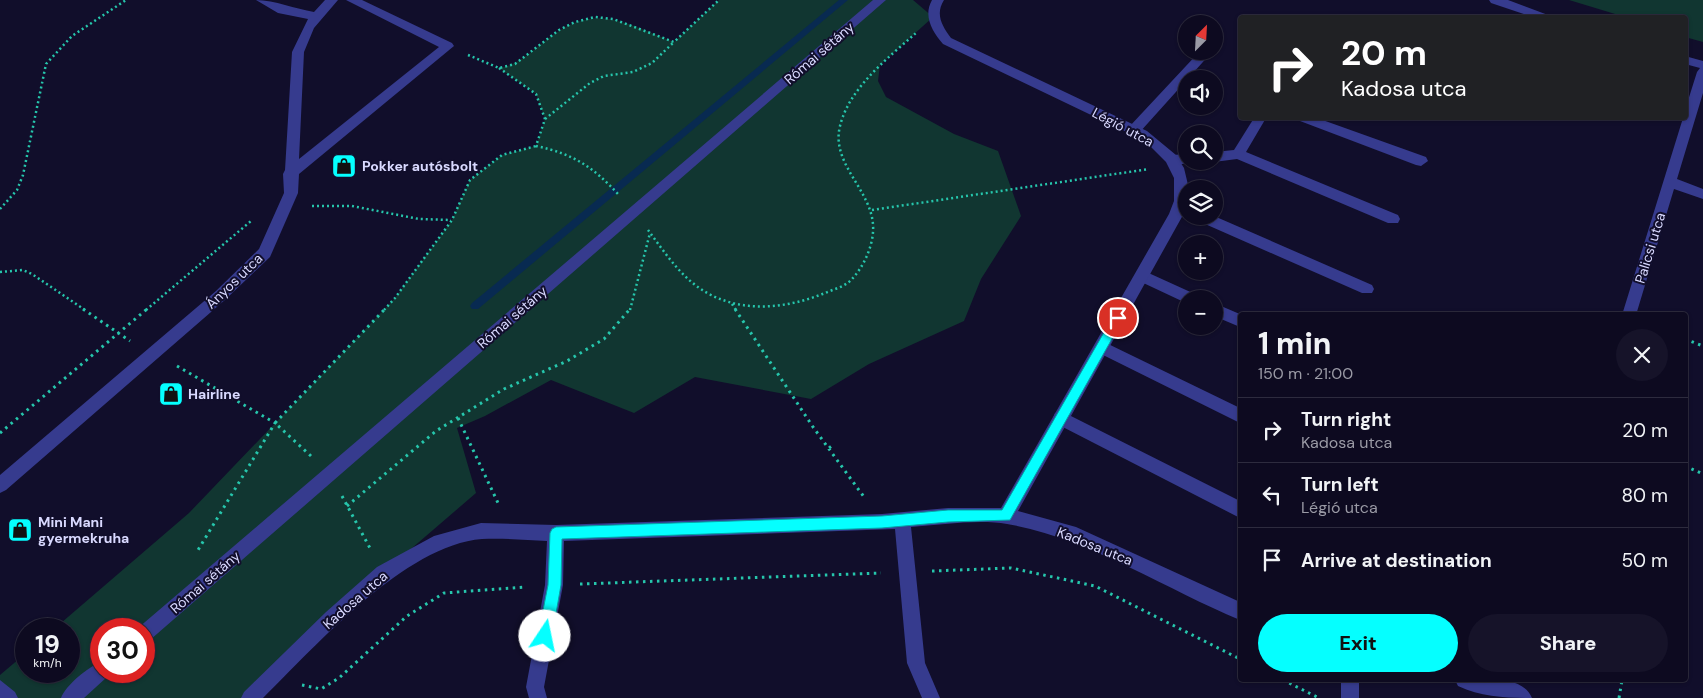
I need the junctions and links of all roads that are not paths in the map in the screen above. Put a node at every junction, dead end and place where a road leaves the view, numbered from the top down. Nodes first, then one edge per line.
1 (262, 0) edge
2 (332, 0) edge
3 (352, 0) edge
4 (880, 0) edge
5 (938, 0) edge
6 (1495, 0) edge
7 (1541, 15) edge
8 (316, 17) junction
9 (1198, 60) edge
10 (1688, 61) edge
11 (1703, 66) edge
12 (1703, 72) edge
13 (1259, 120) edge
14 (1310, 120) edge
15 (1134, 130) junction
16 (1238, 154) junction
17 (1223, 156) edge
18 (1178, 159) edge
19 (1420, 161) dead end
20 (290, 174) junction
21 (1670, 182) junction
22 (1703, 194) edge
23 (1178, 216) edge
24 (1393, 219) dead end
25 (1222, 225) edge
26 (1142, 276) junction
27 (1367, 288) dead end
28 (1178, 293) edge
29 (1630, 312) edge
30 (1223, 313) edge
31 (1238, 320) edge
32 (1102, 346) junction
33 (1238, 415) edge
34 (1061, 418) junction
35 (0, 485) edge
36 (1238, 509) edge
37 (1006, 516) junction
38 (902, 520) junction
39 (556, 533) junction
40 (1238, 610) edge
41 (155, 625) edge
42 (90, 681) edge
43 (1350, 682) edge
44 (1475, 682) edge
45 (0, 689) edge
46 (1519, 690) edge
47 (8, 698) edge
48 (70, 698) edge
49 (250, 698) edge
50 (538, 698) edge
51 (931, 698) edge
52 (1350, 698) edge

1 - 8 street
2 - 8 street, Ányos utca
3 - 20 street
4 - 41 street, Római sétány
5 - 15 street, Légió utca
6 - 7 street
8 - 20 street, Ányos utca
9 - 15 street
10 - 11 street
12 - 21 street, Palicsi utca
13 - 16 street
14 - 19 street
15 - 18 street, Légió utca
16 - 17 street
16 - 24 street
20 - 35 street, Ányos utca
21 - 22 street
21 - 29 street, Palicsi utca
23 - 26 street, Légió utca
25 - 27 street
26 - 28 street
26 - 32 street, Légió utca
30 - 31 street
32 - 33 street
32 - 34 street, Légió utca
34 - 36 street
34 - 37 street, Légió utca
37 - 38 street, Kadosa utca
37 - 40 street, Kadosa utca
38 - 39 street, Kadosa utca
38 - 51 street
39 - 49 street, Kadosa utca
39 - 50 street
42 - 48 street
43 - 52 street
44 - 46 street
45 - 47 street

